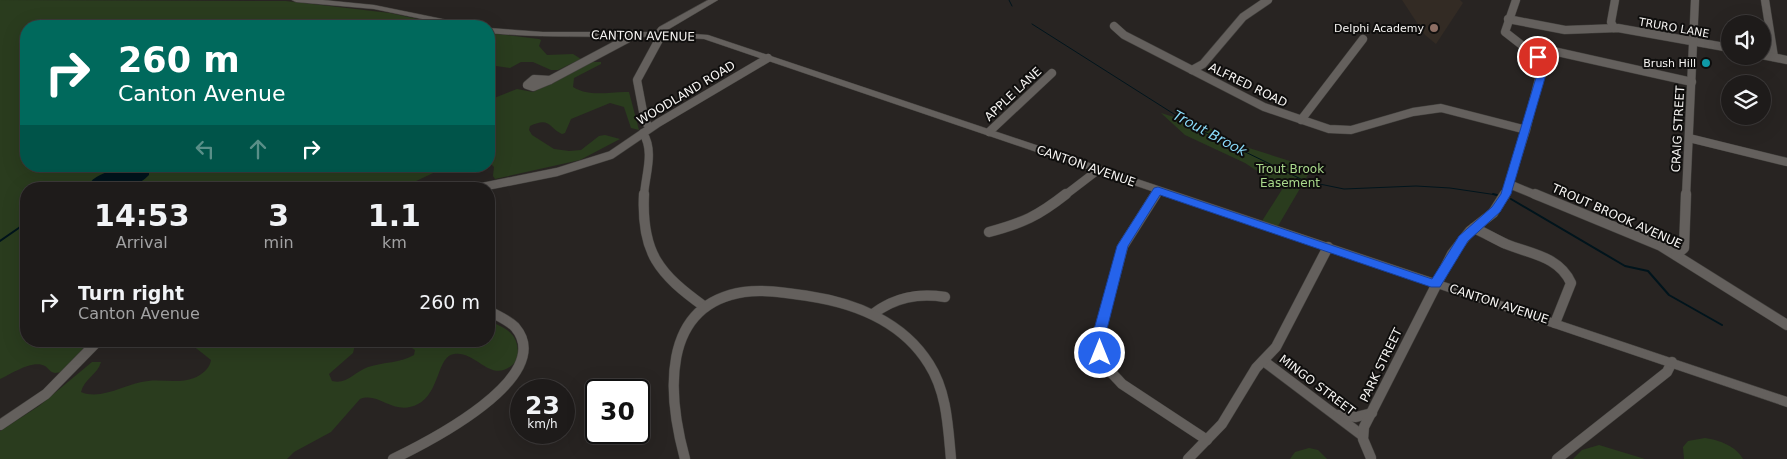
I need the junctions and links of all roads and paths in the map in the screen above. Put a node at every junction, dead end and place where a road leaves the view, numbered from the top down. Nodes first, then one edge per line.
1 (296, 0) edge
2 (714, 0) edge
3 (1268, 0) edge
4 (1516, 0) edge
5 (1615, 0) edge
6 (1695, 0) edge
7 (1766, 0) edge
8 (1508, 19) junction
9 (438, 20) edge
10 (1114, 26) dead end
11 (1614, 28) junction
12 (495, 31) edge
13 (631, 34) junction
14 (662, 34) junction
15 (1362, 39) dead end
16 (1695, 43) junction
17 (1721, 47) edge
18 (1529, 50) junction
19 (1771, 57) edge
20 (768, 58) junction
21 (1774, 58) junction
22 (1787, 60) edge
23 (1192, 70) junction
24 (1052, 73) dead end
25 (1692, 82) junction
26 (536, 87) dead end
27 (1301, 120) junction
28 (647, 130) junction
29 (1526, 130) junction
30 (989, 132) junction
31 (1689, 138) junction
32 (1787, 162) edge
33 (1098, 170) junction
34 (1509, 184) junction
35 (495, 185) edge
36 (1158, 190) junction
37 (1474, 228) junction
38 (989, 232) dead end
39 (1328, 247) junction
40 (1676, 255) junction
41 (1435, 284) junction
42 (945, 297) dead end
43 (705, 307) junction
44 (495, 314) edge
45 (873, 314) junction
46 (1556, 323) junction
47 (1787, 325) edge
48 (92, 347) edge
49 (1265, 362) junction
50 (1672, 362) junction
51 (1787, 402) edge
52 (1333, 413) junction
53 (1372, 413) junction
54 (0, 424) edge
55 (1363, 436) junction
56 (1208, 440) junction
57 (1371, 458) edge
58 (393, 459) edge
59 (685, 459) edge
60 (951, 459) edge
61 (1188, 459) edge
62 (1557, 459) edge

1 - 9 main road
2 - 14 main road
3 - 23 street
4 - 8 street
5 - 11 street
6 - 16 street, CRAIG STREET
7 - 21 street
8 - 11 street, TRURO LANE
8 - 18 street
10 - 23 street, ALFRED ROAD
11 - 16 street, TRURO LANE
12 - 13 main road, CANTON AVENUE
13 - 14 main road, CANTON AVENUE
13 - 26 street
14 - 20 main road, CANTON AVENUE
14 - 28 street
15 - 27 street
16 - 17 street, TRURO LANE
16 - 25 street, CRAIG STREET
18 - 25 street
18 - 29 street, PARK STREET
19 - 21 street
20 - 28 street, WOODLAND ROAD
20 - 30 main road, CANTON AVENUE
21 - 22 street
23 - 27 street, ALFRED ROAD
24 - 30 street, APPLE LANE
25 - 31 street, CRAIG STREET
27 - 29 street, ALFRED ROAD
28 - 35 street, WOODLAND ROAD
28 - 43 street
29 - 34 street, PARK STREET
30 - 33 main road, CANTON AVENUE
31 - 32 street
31 - 40 street, CRAIG STREET
33 - 36 main road, CANTON AVENUE
33 - 38 street
34 - 37 street, PARK STREET
34 - 40 street, TROUT BROOK AVENUE
36 - 39 main road, CANTON AVENUE
36 - 56 street
37 - 41 street, PARK STREET
37 - 46 street
39 - 41 main road, CANTON AVENUE
39 - 49 street, MINGO STREET
40 - 47 street, TROUT BROOK AVENUE
41 - 46 main road, CANTON AVENUE
41 - 53 street, PARK STREET
42 - 45 street
43 - 45 street
43 - 59 street
44 - 58 street
45 - 60 street
46 - 50 main road, CANTON AVENUE
48 - 54 street
49 - 52 street, MINGO STREET
49 - 56 street
50 - 51 main road, CANTON AVENUE
50 - 62 street
52 - 53 street
52 - 55 street, MINGO STREET
53 - 55 street, PARK STREET
55 - 57 street
56 - 61 street

